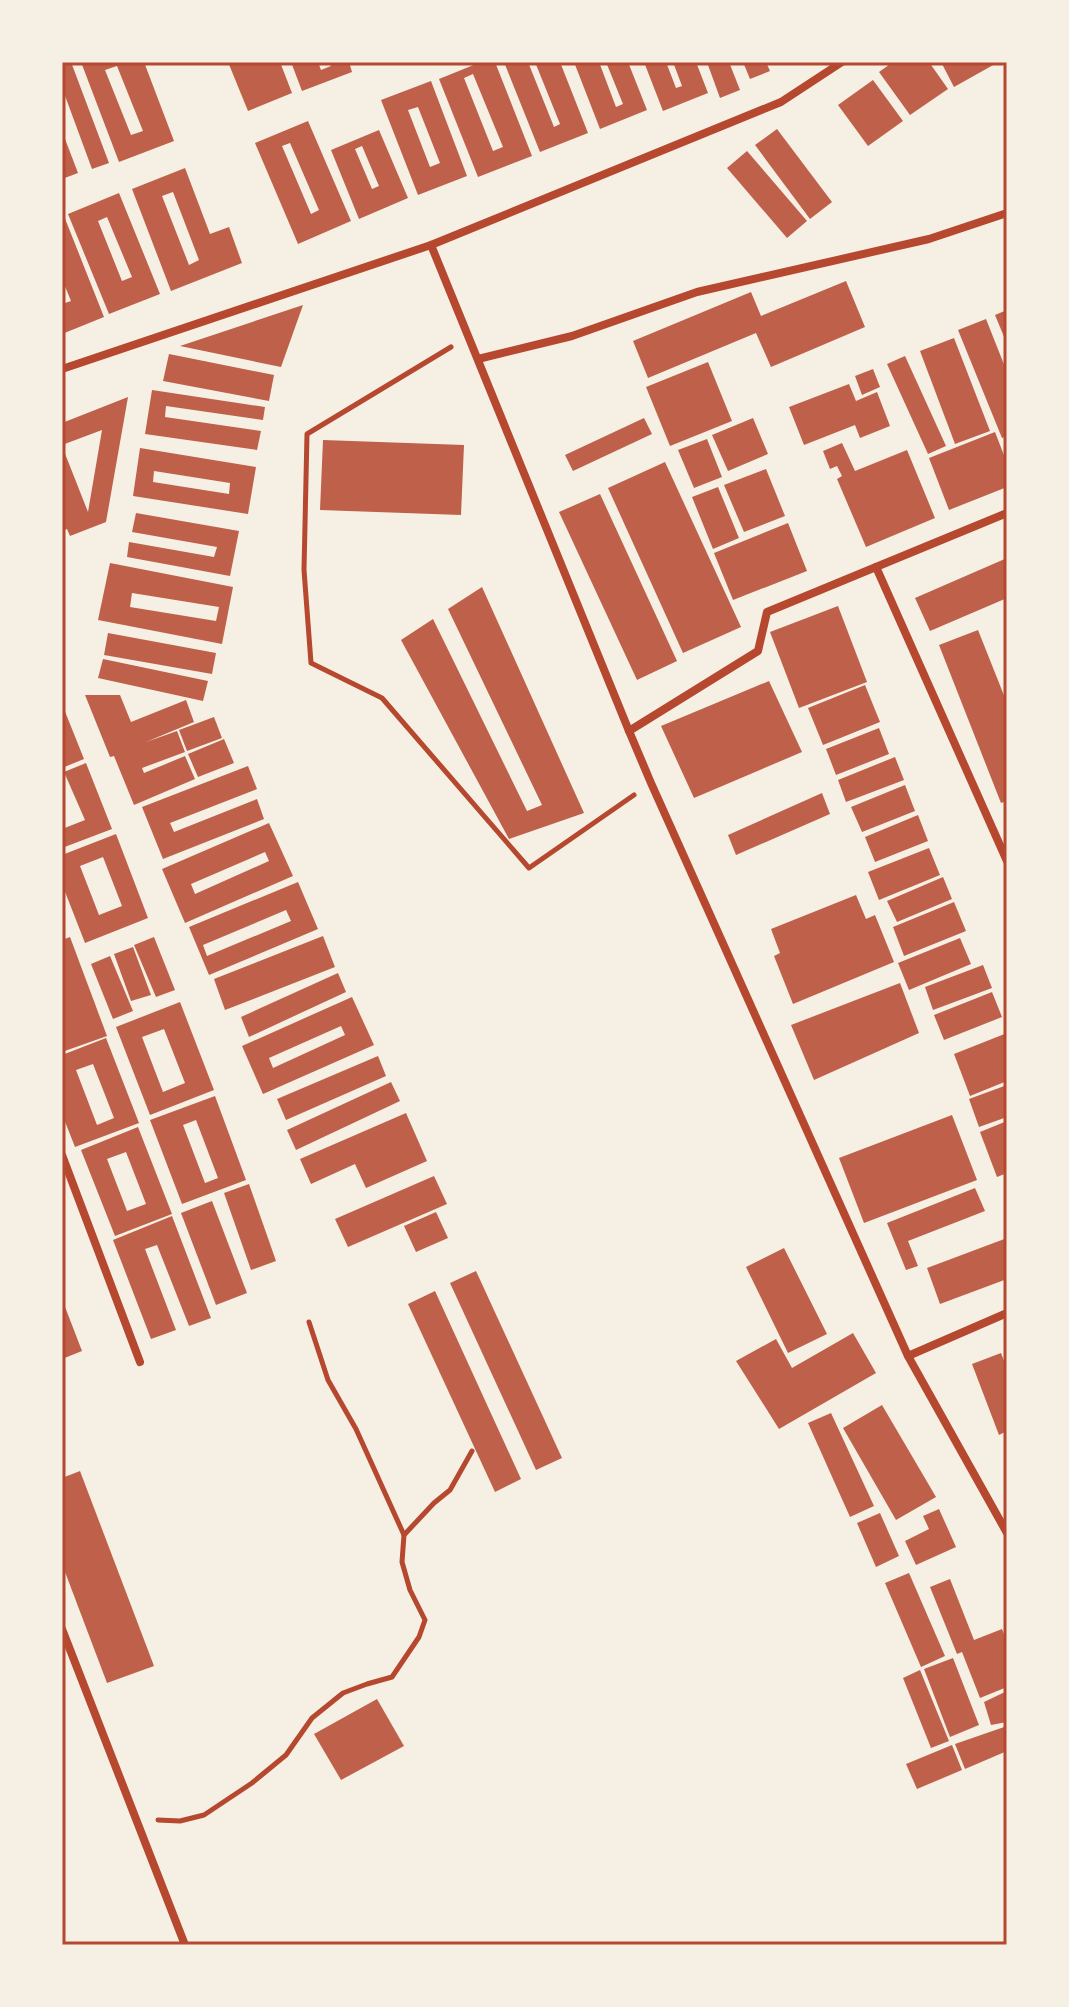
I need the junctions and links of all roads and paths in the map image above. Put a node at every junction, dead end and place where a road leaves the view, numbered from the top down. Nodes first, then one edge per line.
1 (842, 62) edge
2 (1007, 213) edge
3 (431, 245) junction
4 (469, 337) junction
5 (478, 359) junction
6 (62, 369) edge
7 (1007, 513) edge
8 (876, 567) junction
9 (629, 731) junction
10 (651, 783) junction
11 (1007, 861) edge
12 (62, 1155) edge
13 (1007, 1313) edge
14 (309, 1322) dead end
15 (908, 1356) junction
16 (140, 1362) dead end
17 (472, 1451) dead end
18 (1007, 1533) edge
19 (404, 1535) junction
20 (62, 1629) edge
21 (134, 1815) junction
22 (185, 1945) edge

1 - 3 street
2 - 5 street
3 - 4 street
3 - 6 street
4 - 5 street
4 - 10 path
5 - 9 street
7 - 8 street
8 - 9 street
8 - 11 street
9 - 10 street
10 - 15 street
12 - 16 street
13 - 15 street
14 - 19 path
15 - 18 street
17 - 19 path
19 - 21 path
20 - 21 street
21 - 22 street

